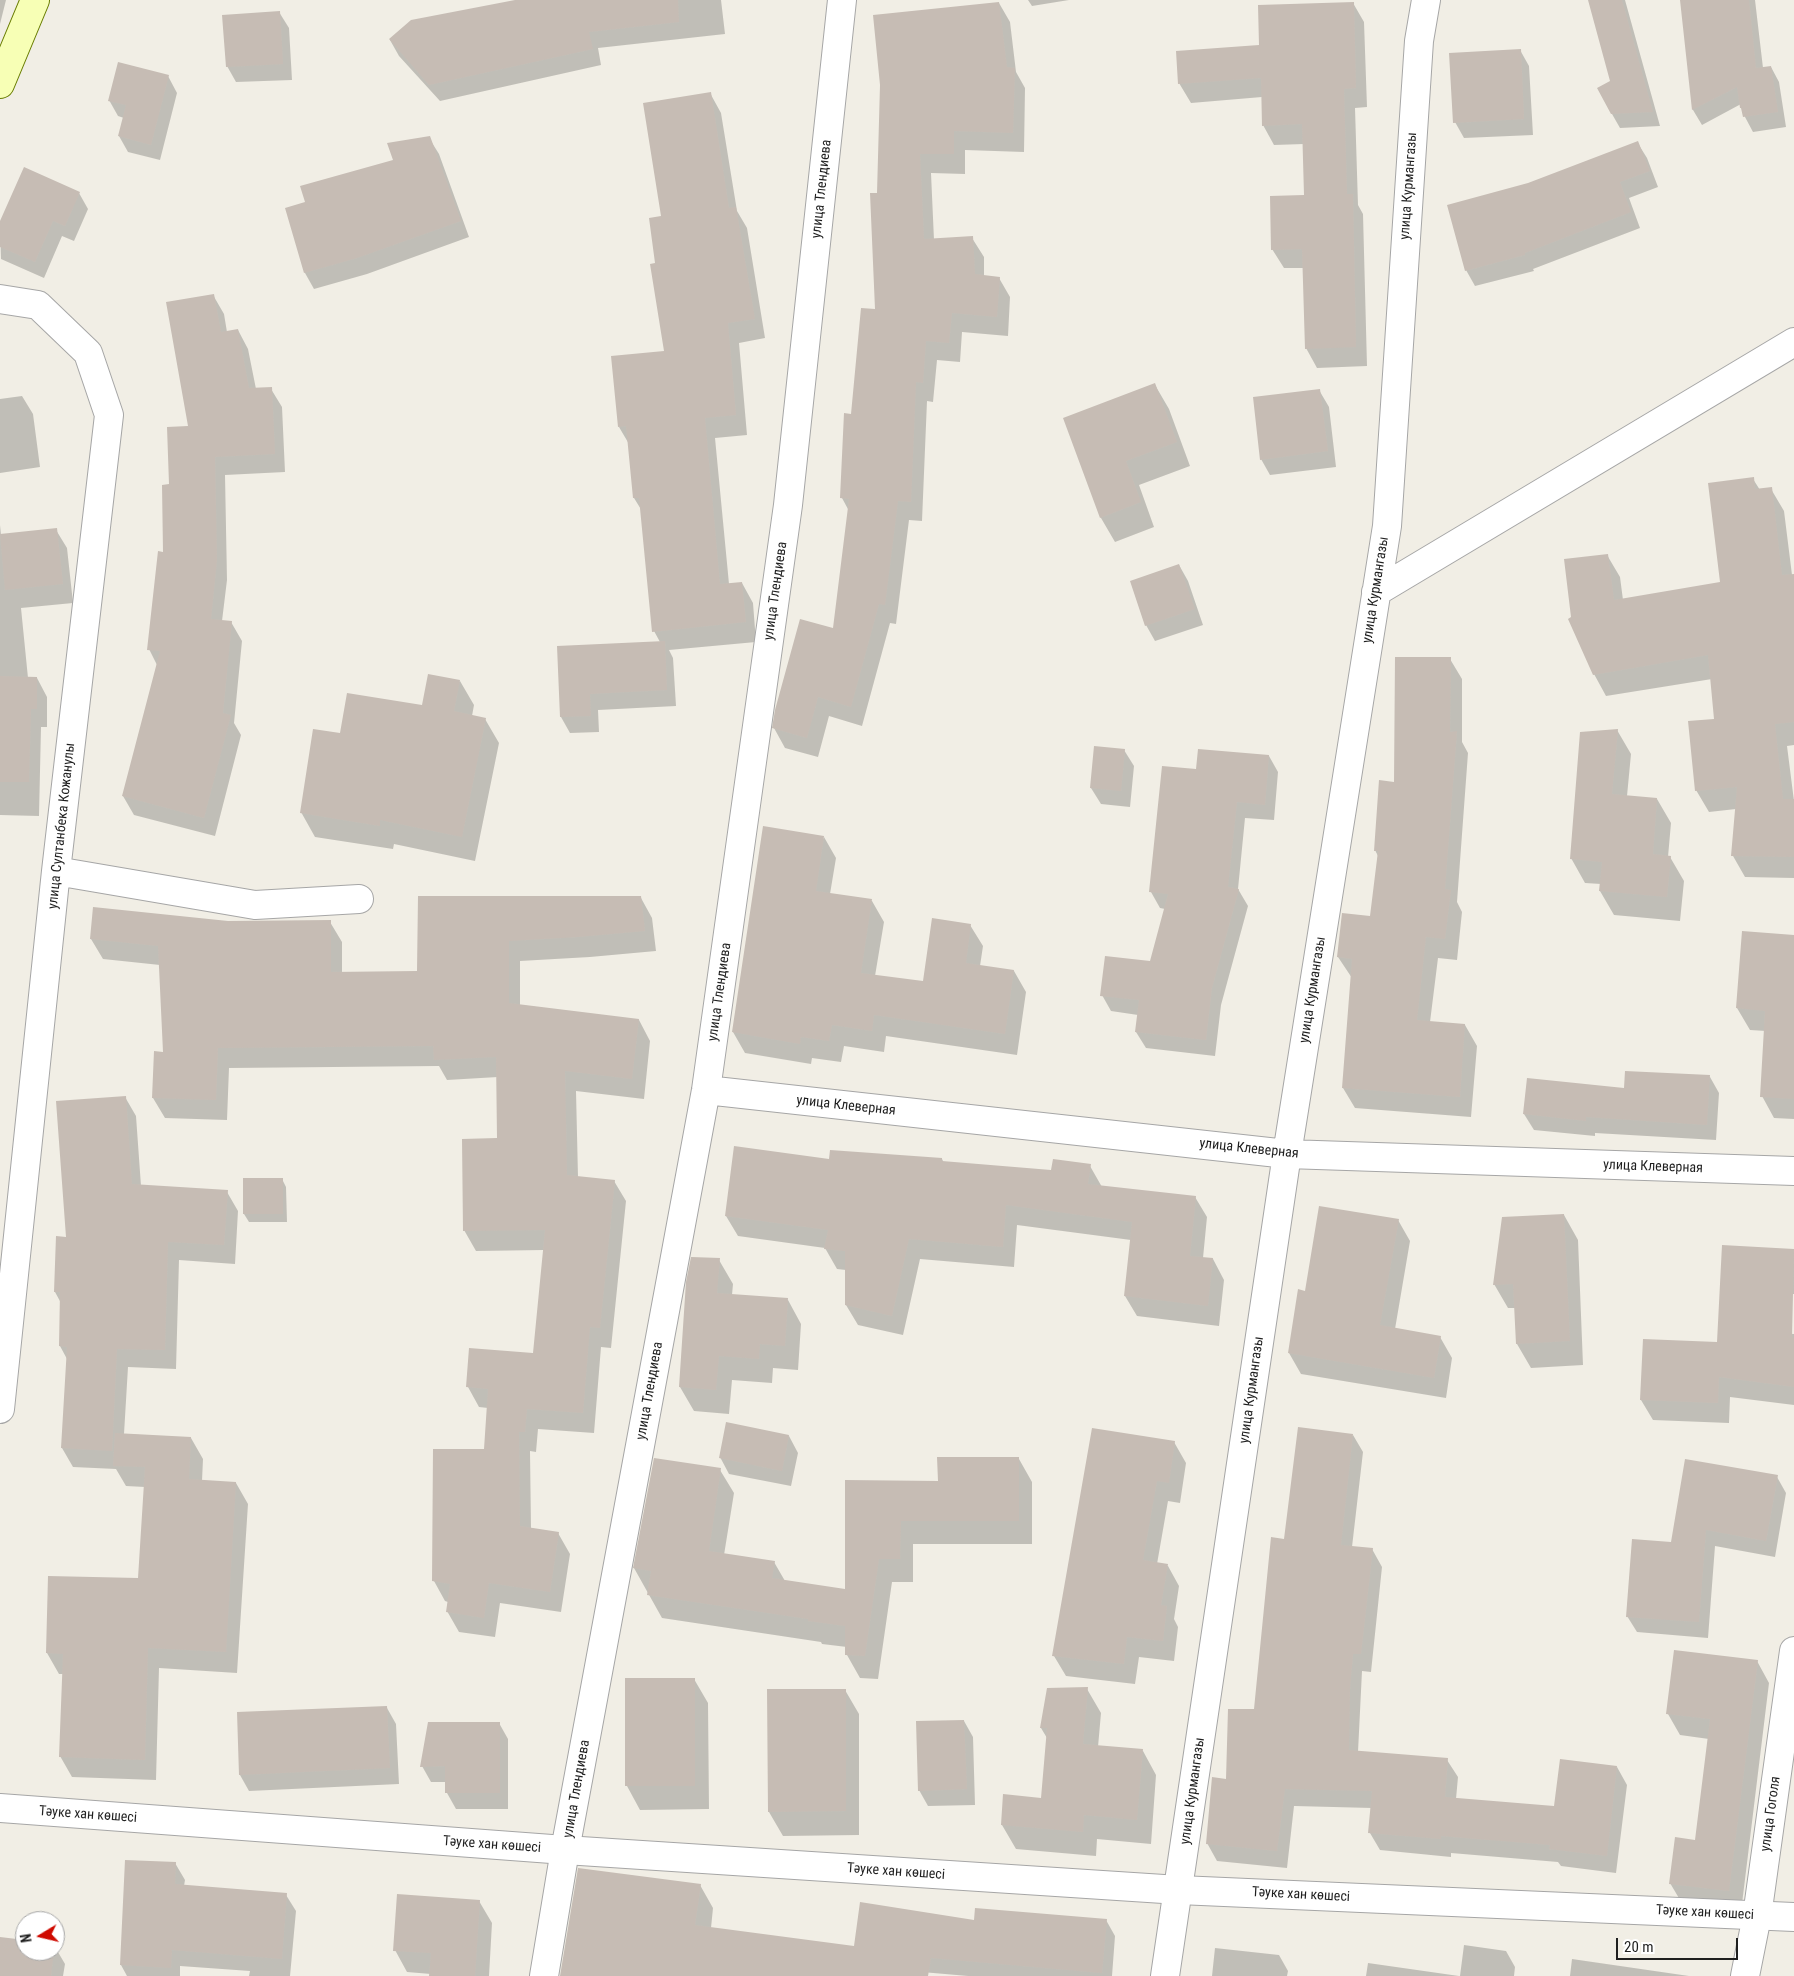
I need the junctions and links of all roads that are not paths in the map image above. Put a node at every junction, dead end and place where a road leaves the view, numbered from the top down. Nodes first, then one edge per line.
1 (35, 0) edge
2 (842, 0) edge
3 (1426, 0) edge
4 (0, 84) edge
5 (0, 298) edge
6 (1794, 342) edge
7 (1376, 592) junction
8 (56, 871) junction
9 (360, 899) dead end
10 (706, 1090) junction
11 (1287, 1154) junction
12 (1794, 1171) edge
13 (0, 1409) edge
14 (1794, 1652) edge
15 (0, 1808) edge
16 (565, 1850) junction
17 (1179, 1890) junction
18 (1757, 1916) junction
19 (1794, 1917) edge
20 (544, 1976) edge
21 (1165, 1976) edge
22 (1745, 1976) edge

1 - 4 main road
2 - 10 street, улица Тлендиева
3 - 7 street, улица Курмангазы
5 - 8 street, улица Султанбека Кожанулы
6 - 7 street
7 - 11 street, улица Курмангазы
8 - 9 street
8 - 13 street, улица Султанбека Кожанулы
10 - 11 street, улица Клеверная
10 - 16 street, улица Тлендиева
11 - 12 street, улица Клеверная
11 - 17 street, улица Курмангазы
14 - 18 street, улица Гоголя
15 - 16 street, Тәуке хан көшесі
16 - 17 street, Тәуке хан көшесі
16 - 20 street, улица Тлендиева
17 - 18 street, Тәуке хан көшесі
17 - 21 street, улица Курмангазы
18 - 19 street, Тәуке хан көшесі
18 - 22 street, улица Гоголя

